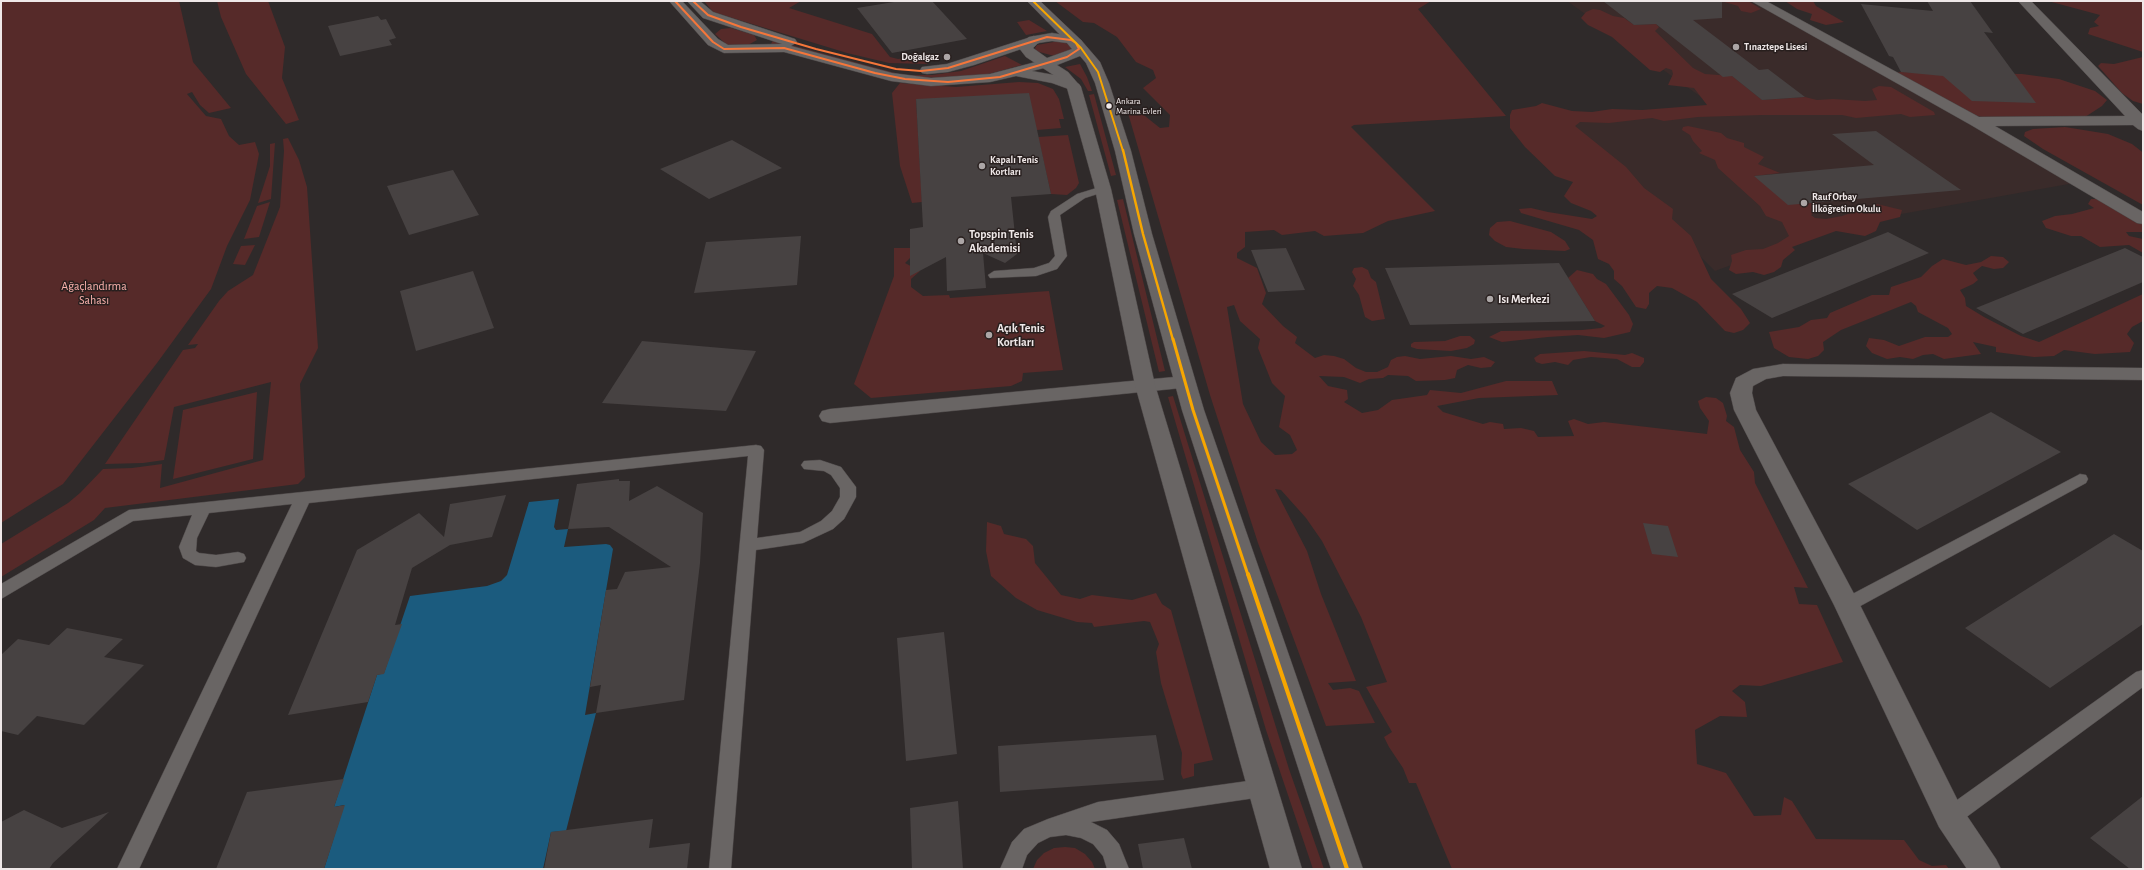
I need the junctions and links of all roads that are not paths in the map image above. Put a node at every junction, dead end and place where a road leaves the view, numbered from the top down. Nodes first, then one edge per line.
1 (675, 1) edge
2 (693, 1) edge
3 (1033, 1) edge
4 (1757, 1) edge
5 (2024, 1) edge
6 (737, 25) junction
7 (1058, 25) junction
8 (764, 34) junction
9 (707, 35) junction
10 (1036, 40) junction
11 (1076, 43) junction
12 (750, 49) junction
13 (1047, 64) junction
14 (1009, 75) junction
15 (1074, 87) junction
16 (1976, 122) junction
17 (2141, 122) edge
18 (1104, 189) junction
19 (2143, 219) edge
20 (994, 275) dead end
21 (2143, 374) edge
22 (1185, 382) junction
23 (1145, 385) junction
24 (830, 416) dead end
25 (809, 465) dead end
26 (2080, 479) dead end
27 (303, 499) junction
28 (203, 508) junction
29 (748, 545) junction
30 (238, 558) dead end
31 (1, 592) edge
32 (1847, 605) junction
33 (2143, 677) edge
34 (1262, 788) junction
35 (1098, 811) junction
36 (1950, 817) junction
37 (1048, 828) junction
38 (1100, 838) junction
39 (128, 869) edge
40 (720, 869) edge
41 (1011, 869) edge
42 (1118, 869) edge
43 (1286, 869) edge
44 (1347, 869) edge
45 (1985, 869) edge

1 - 9 street
2 - 6 street
3 - 7 street
4 - 16 street
5 - 17 street
6 - 8 street
6 - 9 street
7 - 10 street
7 - 11 street
8 - 10 street
8 - 12 street
9 - 12 street
10 - 11 street
10 - 13 street
11 - 13 street
11 - 22 street
12 - 14 street
13 - 14 street
13 - 15 street
14 - 15 street
15 - 18 street
16 - 17 street
16 - 19 street
18 - 20 lane
18 - 23 street
21 - 32 street
22 - 23 street
22 - 44 street
23 - 24 street
23 - 34 street
25 - 29 lane
26 - 32 lane
27 - 28 lane
27 - 29 lane
27 - 39 lane
28 - 30 lane
28 - 31 lane
29 - 40 lane
32 - 36 street
33 - 36 lane
34 - 35 lane
34 - 43 street
35 - 37 lane
35 - 38 lane
36 - 45 street
37 - 38 lane
37 - 41 lane
38 - 42 lane

